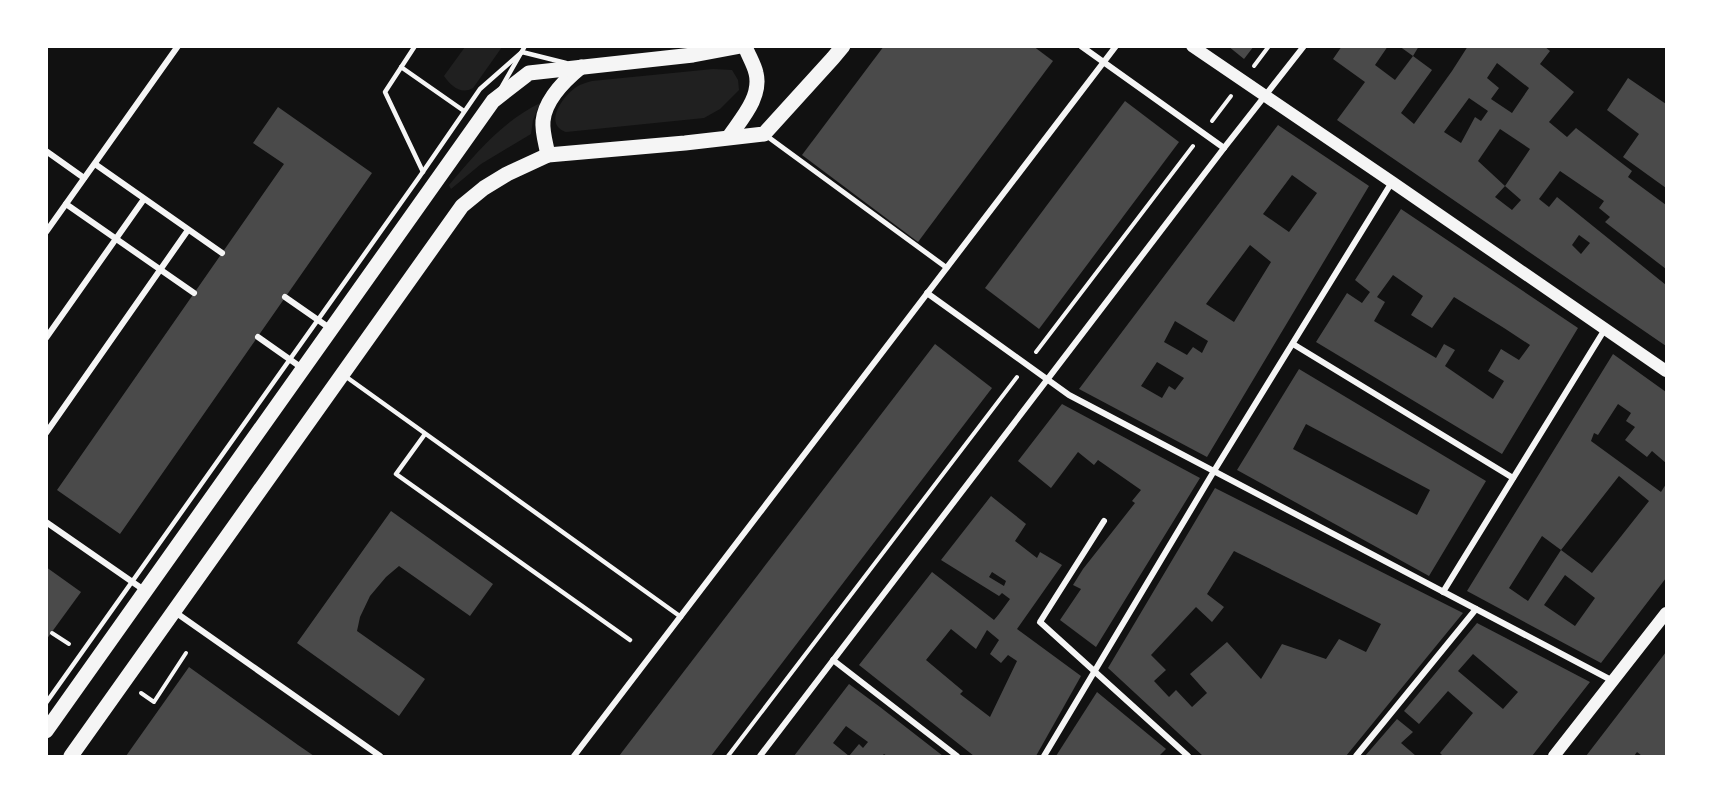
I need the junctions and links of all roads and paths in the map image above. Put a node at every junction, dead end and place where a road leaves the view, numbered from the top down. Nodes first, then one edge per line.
1 (178, 46) edge
2 (415, 46) edge
3 (525, 46) edge
4 (743, 46) edge
5 (843, 46) edge
6 (1081, 46) edge
7 (1116, 46) edge
8 (1192, 46) edge
9 (1269, 46) edge
10 (1304, 46) edge
11 (522, 52) junction
12 (1104, 63) junction
13 (401, 67) junction
14 (581, 67) junction
15 (1243, 81) junction
16 (1266, 96) junction
17 (493, 101) junction
18 (464, 111) junction
19 (1203, 133) junction
20 (764, 134) junction
21 (729, 137) junction
22 (1224, 148) junction
23 (46, 152) edge
24 (548, 155) junction
25 (95, 164) junction
26 (423, 172) junction
27 (84, 178) junction
28 (1392, 182) junction
29 (144, 199) junction
30 (66, 204) junction
31 (188, 230) junction
32 (46, 232) edge
33 (116, 238) junction
34 (222, 253) dead end
35 (947, 268) junction
36 (161, 270) junction
37 (194, 293) dead end
38 (927, 293) junction
39 (285, 297) dead end
40 (318, 320) junction
41 (1605, 329) junction
42 (331, 330) junction
43 (258, 337) dead end
44 (46, 338) edge
45 (1293, 344) junction
46 (290, 360) junction
47 (1026, 365) junction
48 (303, 369) junction
49 (1666, 371) edge
50 (343, 375) junction
51 (1047, 380) junction
52 (46, 433) edge
53 (425, 434) junction
54 (1214, 471) junction
55 (1513, 478) junction
56 (1104, 520) dead end
57 (46, 522) edge
58 (132, 582) junction
59 (146, 591) junction
60 (1443, 592) junction
61 (1476, 609) junction
62 (174, 612) junction
63 (1666, 613) edge
64 (681, 616) junction
65 (52, 633) dead end
66 (630, 640) dead end
67 (75, 648) dead end
68 (186, 653) dead end
69 (833, 660) junction
70 (1094, 671) junction
71 (1613, 681) junction
72 (138, 691) dead end
73 (46, 703) edge
74 (46, 731) edge
75 (1180, 750) junction
76 (71, 756) edge
77 (380, 756) edge
78 (574, 756) edge
79 (728, 756) edge
80 (760, 756) edge
81 (957, 756) edge
82 (1044, 756) edge
83 (1174, 756) edge
84 (1188, 756) edge
85 (1356, 756) edge
86 (1554, 756) edge

1 - 25 street
2 - 13 lane
3 - 11 lane
4 - 14 main road
4 - 21 main road
5 - 20 main road
6 - 12 street
7 - 12 street
8 - 15 main road
9 - 15 path
10 - 16 street
11 - 14 lane
11 - 17 lane
11 - 18 lane
12 - 19 street
12 - 35 street
13 - 18 lane
13 - 26 lane
14 - 17 main road
14 - 24 main road
15 - 16 main road
15 - 19 path
16 - 22 street
16 - 28 main road
17 - 42 main road
18 - 26 lane
19 - 22 street
19 - 47 path
20 - 21 main road
20 - 35 street
21 - 24 main road
22 - 51 street
23 - 27 street
24 - 50 main road
25 - 27 street
25 - 29 street
26 - 40 lane
27 - 30 street
28 - 41 main road
28 - 45 street
29 - 31 street
29 - 33 street
30 - 32 street
30 - 33 street
31 - 34 street
31 - 36 street
33 - 36 street
33 - 44 street
35 - 38 street
36 - 37 street
36 - 52 street
38 - 47 street
38 - 64 street
39 - 40 street
40 - 42 street
40 - 46 lane
41 - 49 main road
41 - 55 street
42 - 48 main road
43 - 46 street
45 - 54 street
45 - 55 street
46 - 48 street
46 - 58 lane
47 - 51 street
47 - 79 path
48 - 59 main road
50 - 53 lane
50 - 62 main road
51 - 54 street
51 - 69 street
53 - 64 lane
53 - 66 lane
54 - 60 street
54 - 70 street
55 - 60 street
56 - 70 street
57 - 58 street
58 - 59 street
58 - 73 lane
59 - 74 main road
60 - 61 street
61 - 71 street
61 - 85 street
62 - 76 main road
62 - 77 street
63 - 71 main road
64 - 78 street
65 - 67 path
68 - 72 path
69 - 80 street
69 - 81 street
70 - 75 street
70 - 82 street
71 - 86 main road
75 - 83 street
75 - 84 street

